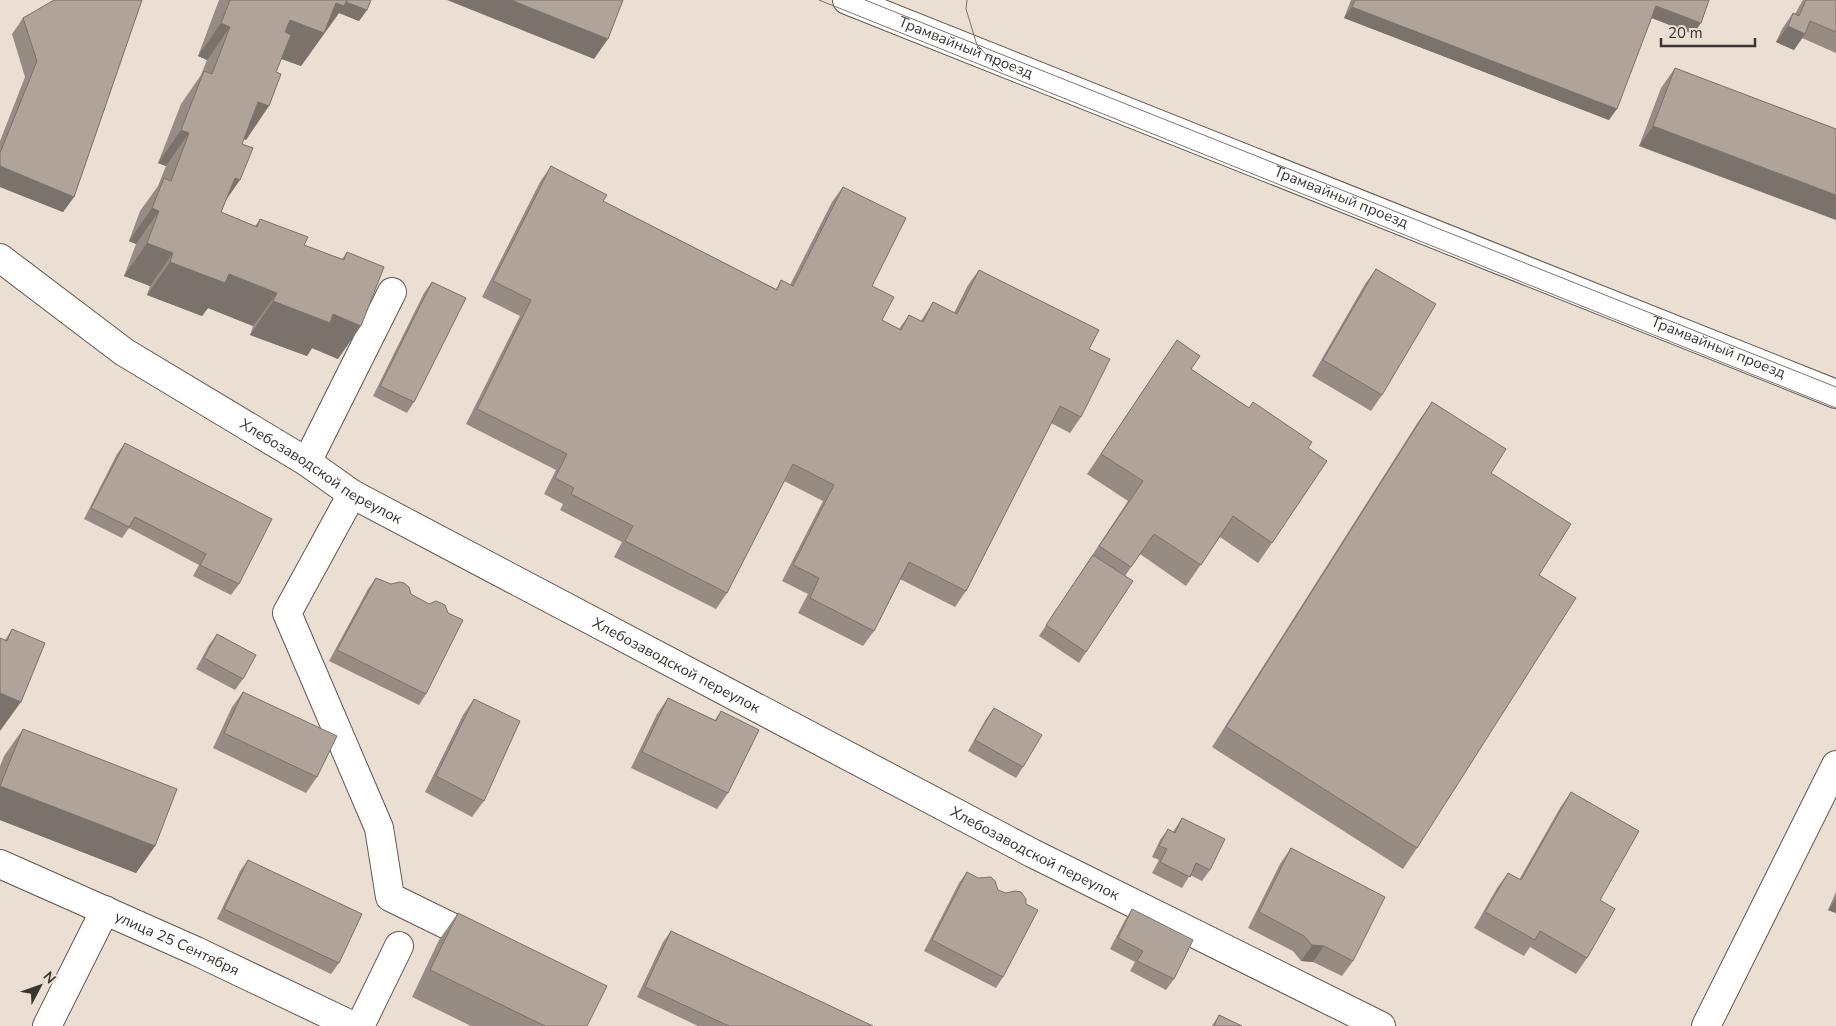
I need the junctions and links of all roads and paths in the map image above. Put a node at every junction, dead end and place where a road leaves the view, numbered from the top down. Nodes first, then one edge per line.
1 (847, 0) edge
2 (0, 258) edge
3 (392, 292) dead end
4 (1836, 394) edge
5 (307, 462) junction
6 (352, 494) junction
7 (1836, 765) edge
8 (0, 864) edge
9 (105, 910) junction
10 (399, 946) dead end
11 (504, 953) edge
12 (47, 1026) edge
13 (353, 1026) edge
14 (360, 1026) edge
15 (1381, 1026) edge
16 (1706, 1026) edge

1 - 4 street, Трамвайный проезд
2 - 5 street, Хлебозаводской переулок
3 - 5 street
5 - 6 street, Хлебозаводской переулок
6 - 11 street
6 - 15 street, Хлебозаводской переулок
7 - 16 street
8 - 9 street, улица 25 Сентября
9 - 12 street
9 - 13 street, улица 25 Сентября
10 - 14 street

